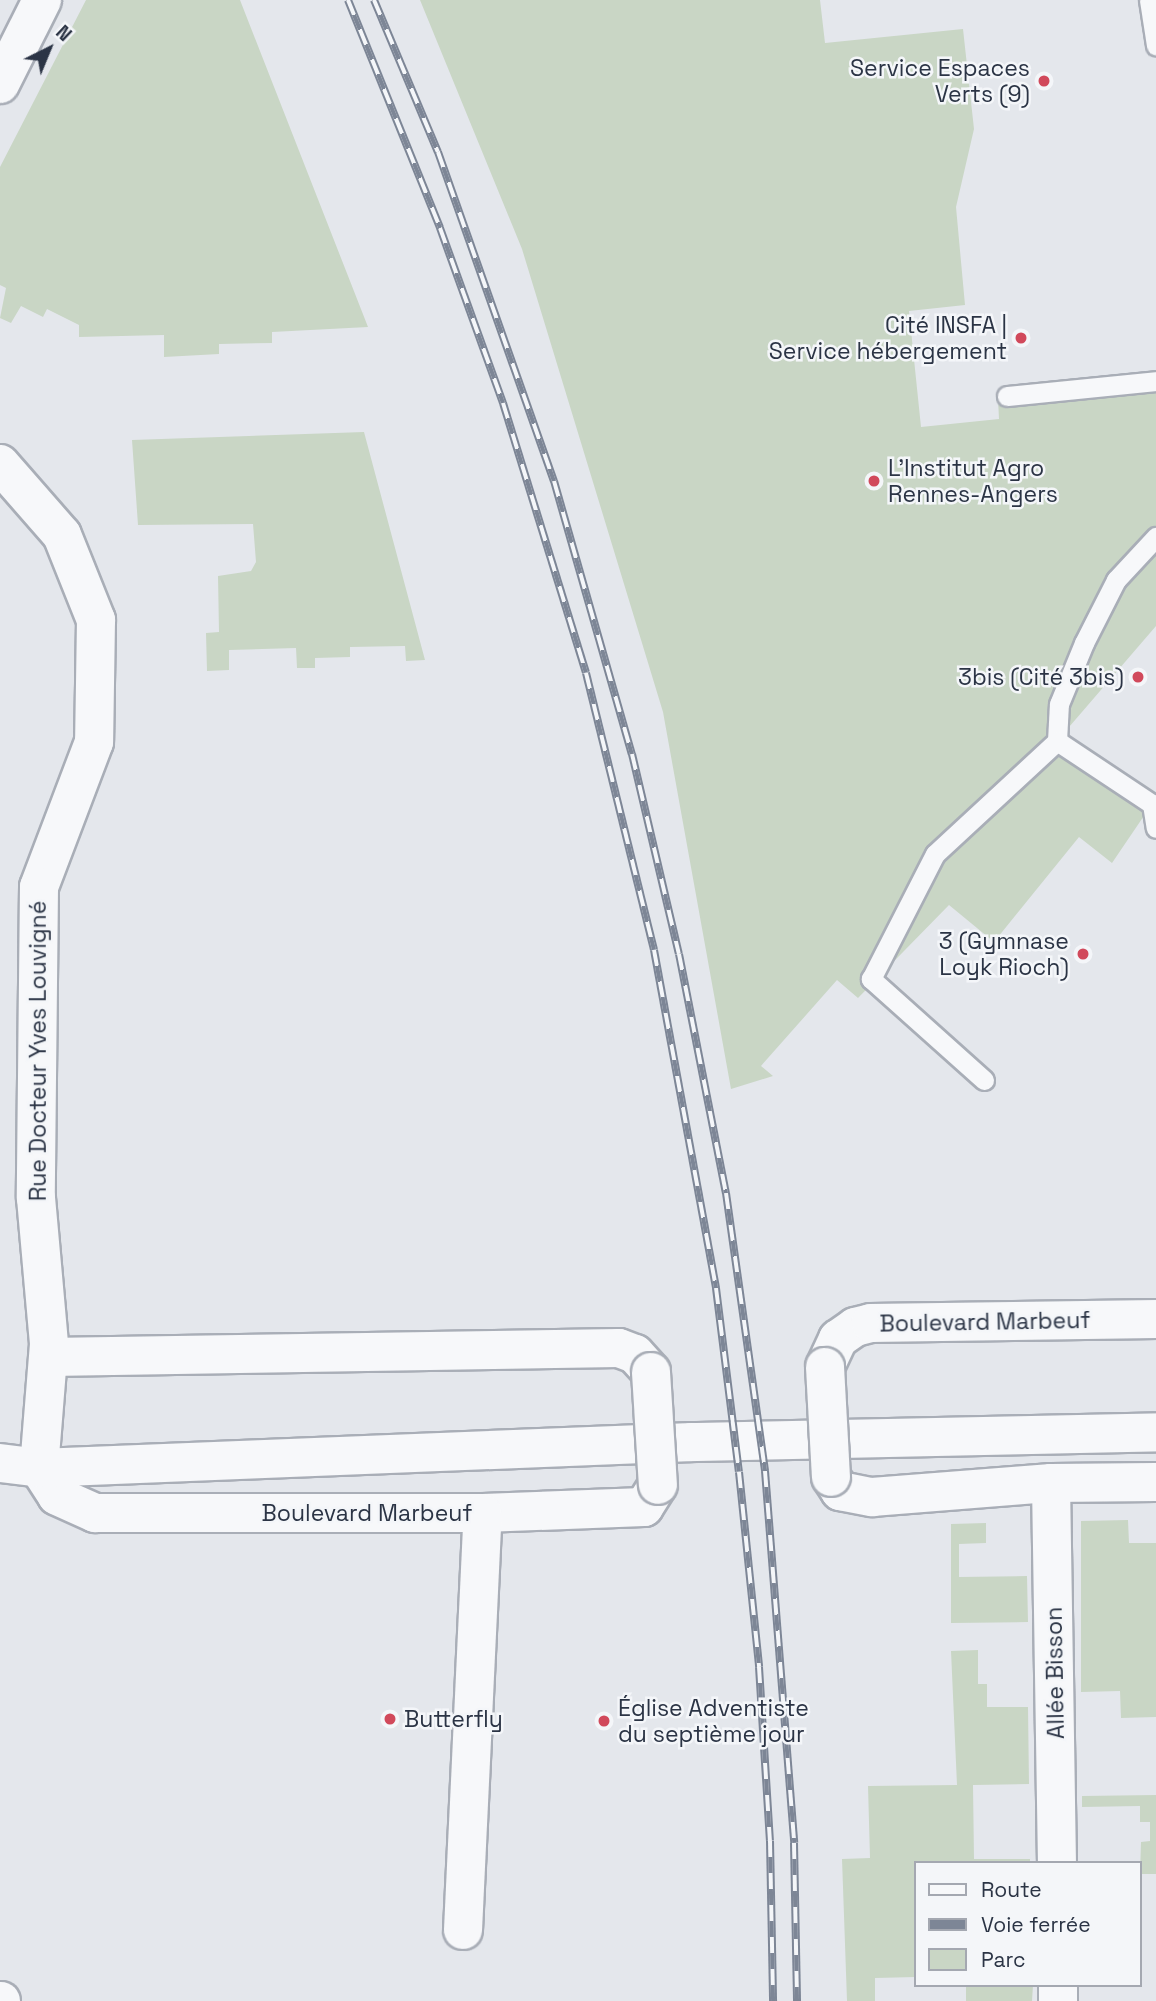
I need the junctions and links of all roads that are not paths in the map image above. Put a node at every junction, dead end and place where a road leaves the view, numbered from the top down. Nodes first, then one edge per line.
1 (42, 0) edge
2 (1149, 0) edge
3 (1156, 45) edge
4 (0, 85) edge
5 (1156, 380) edge
6 (1007, 396) dead end
7 (0, 464) edge
8 (1156, 537) edge
9 (1057, 741) junction
10 (1156, 828) edge
11 (984, 1080) dead end
12 (1156, 1319) edge
13 (49, 1357) junction
14 (1156, 1432) edge
15 (0, 1463) edge
16 (39, 1468) junction
17 (1156, 1482) edge
18 (1051, 1483) junction
19 (483, 1513) junction
20 (1057, 1861) edge
21 (463, 1930) dead end

1 - 4 street
2 - 3 lane
5 - 6 lane
7 - 13 street, Rue Docteur Yves Louvigné
8 - 9 lane
9 - 10 lane
9 - 11 lane
12 - 18 street, Boulevard Marbeuf, bridge
13 - 16 street, Rue Docteur Yves Louvigné
13 - 19 street, Boulevard Marbeuf, bridge
14 - 16 street
15 - 16 street
16 - 19 street, Boulevard Marbeuf
17 - 18 street, Boulevard Marbeuf
18 - 20 street, Allée Bisson
19 - 21 street

